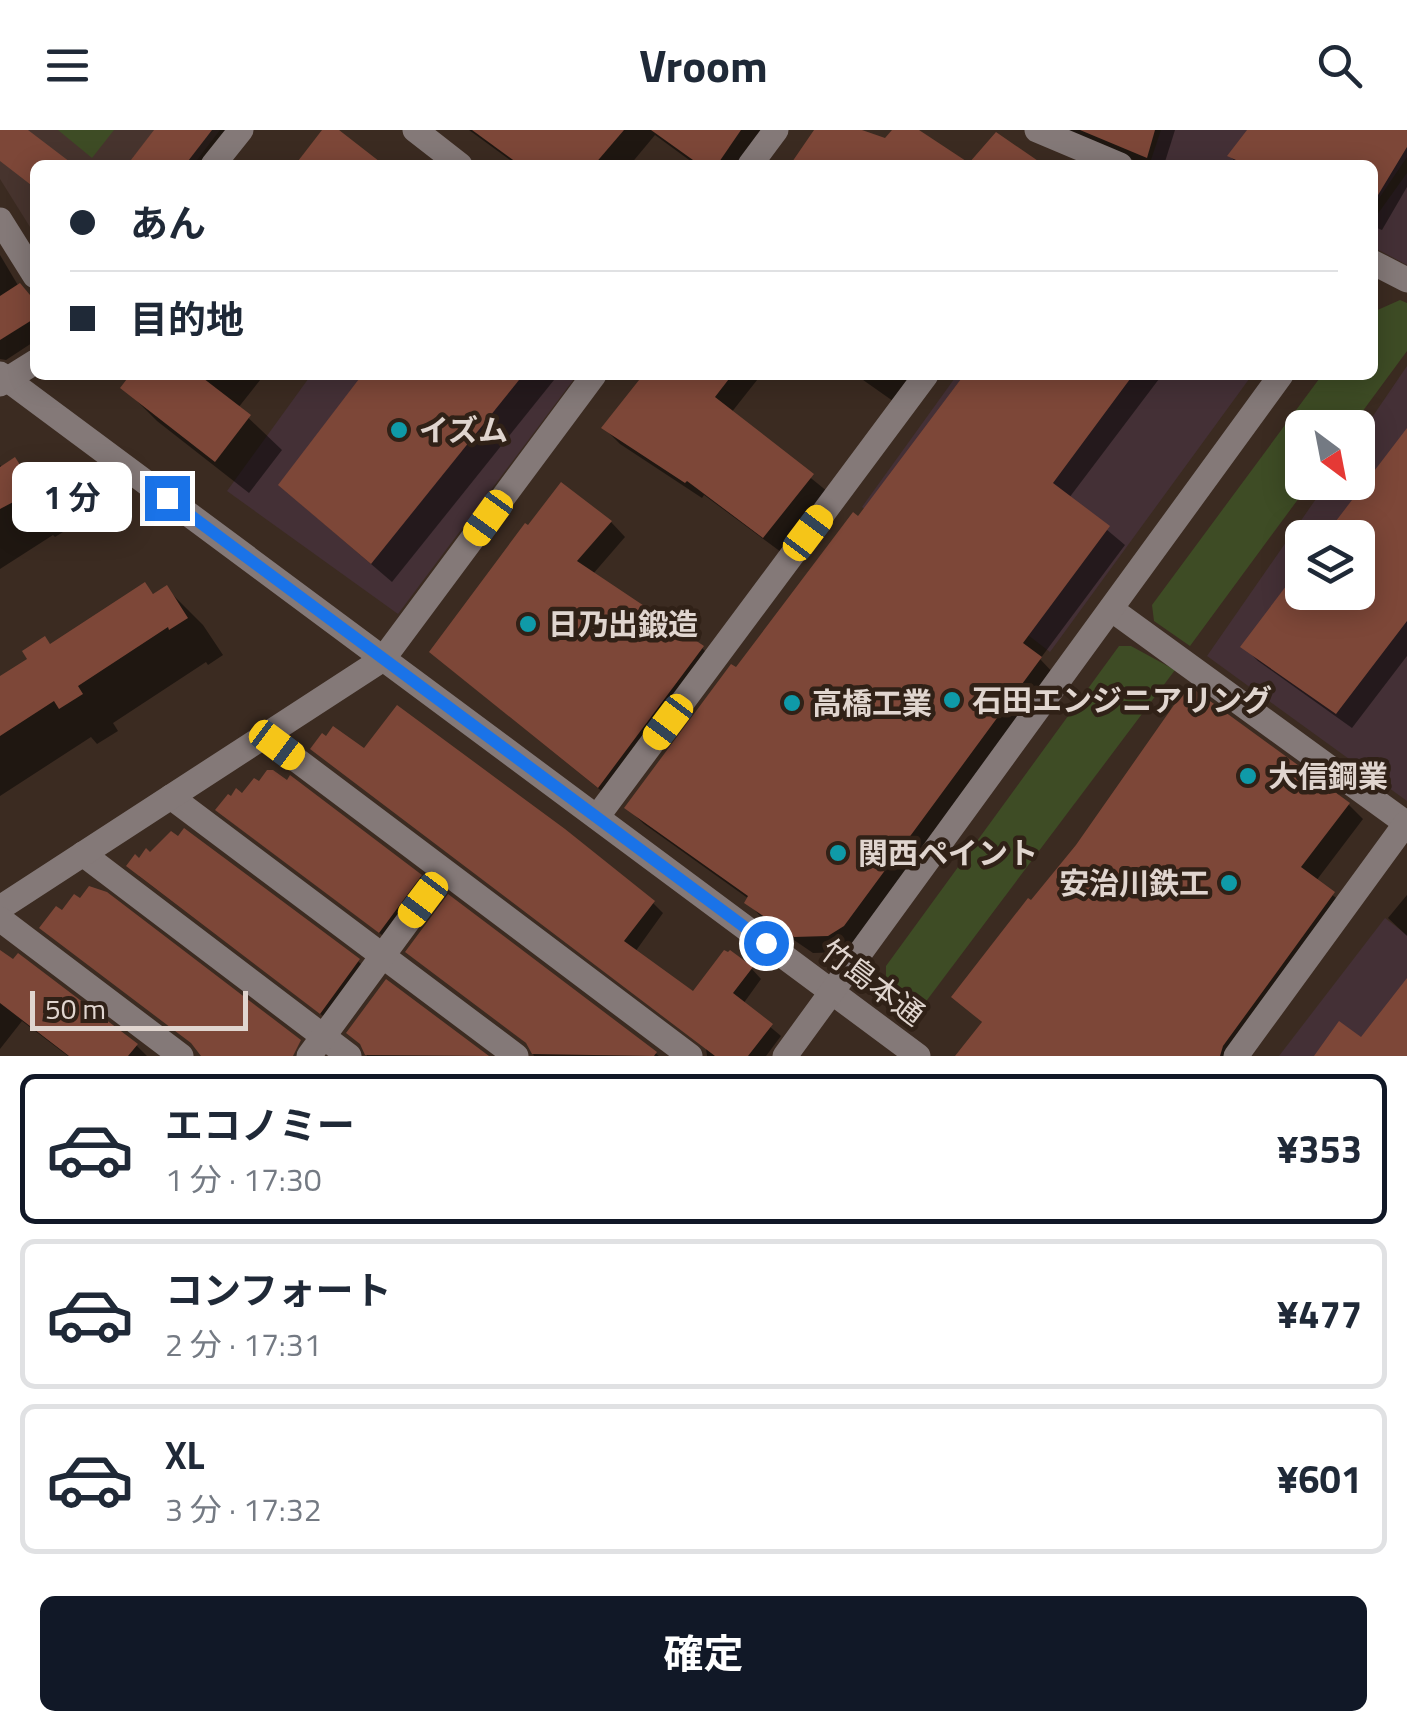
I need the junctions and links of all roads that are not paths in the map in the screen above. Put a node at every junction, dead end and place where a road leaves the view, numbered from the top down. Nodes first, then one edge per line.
1 (241, 130) edge
2 (416, 130) edge
3 (776, 130) edge
4 (1037, 130) edge
5 (1086, 159) edge
6 (217, 160) edge
7 (454, 160) edge
8 (754, 160) edge
9 (0, 220) edge
10 (1378, 265) edge
11 (30, 268) edge
12 (1407, 280) edge
13 (30, 365) edge
14 (2, 379) edge
15 (590, 380) edge
16 (922, 380) edge
17 (1278, 380) edge
18 (1111, 609) junction
19 (383, 659) junction
20 (265, 736) junction
21 (171, 797) junction
22 (597, 817) junction
23 (1406, 823) edge
24 (83, 854) junction
25 (444, 872) junction
26 (0, 908) edge
27 (0, 919) edge
28 (382, 956) junction
29 (833, 993) junction
30 (316, 1046) edge
31 (182, 1056) edge
32 (350, 1056) edge
33 (516, 1056) edge
34 (690, 1056) edge
35 (785, 1056) edge
36 (918, 1056) edge
37 (1236, 1056) edge

1 - 6 street
2 - 7 street
3 - 8 street
4 - 5 street
9 - 11 street
10 - 12 street
13 - 14 street
14 - 19 street, 竹島本通
15 - 19 street
16 - 22 street
17 - 18 street
18 - 23 street
18 - 29 street
19 - 20 street
19 - 22 street, 竹島本通
20 - 21 street
20 - 25 street
21 - 24 street
21 - 28 street
22 - 29 street, 竹島本通
23 - 37 street
24 - 26 street
24 - 30 street
25 - 28 street
25 - 34 street
27 - 31 street
28 - 30 street
28 - 33 street
29 - 35 street
29 - 36 street, 竹島本通
30 - 32 street

